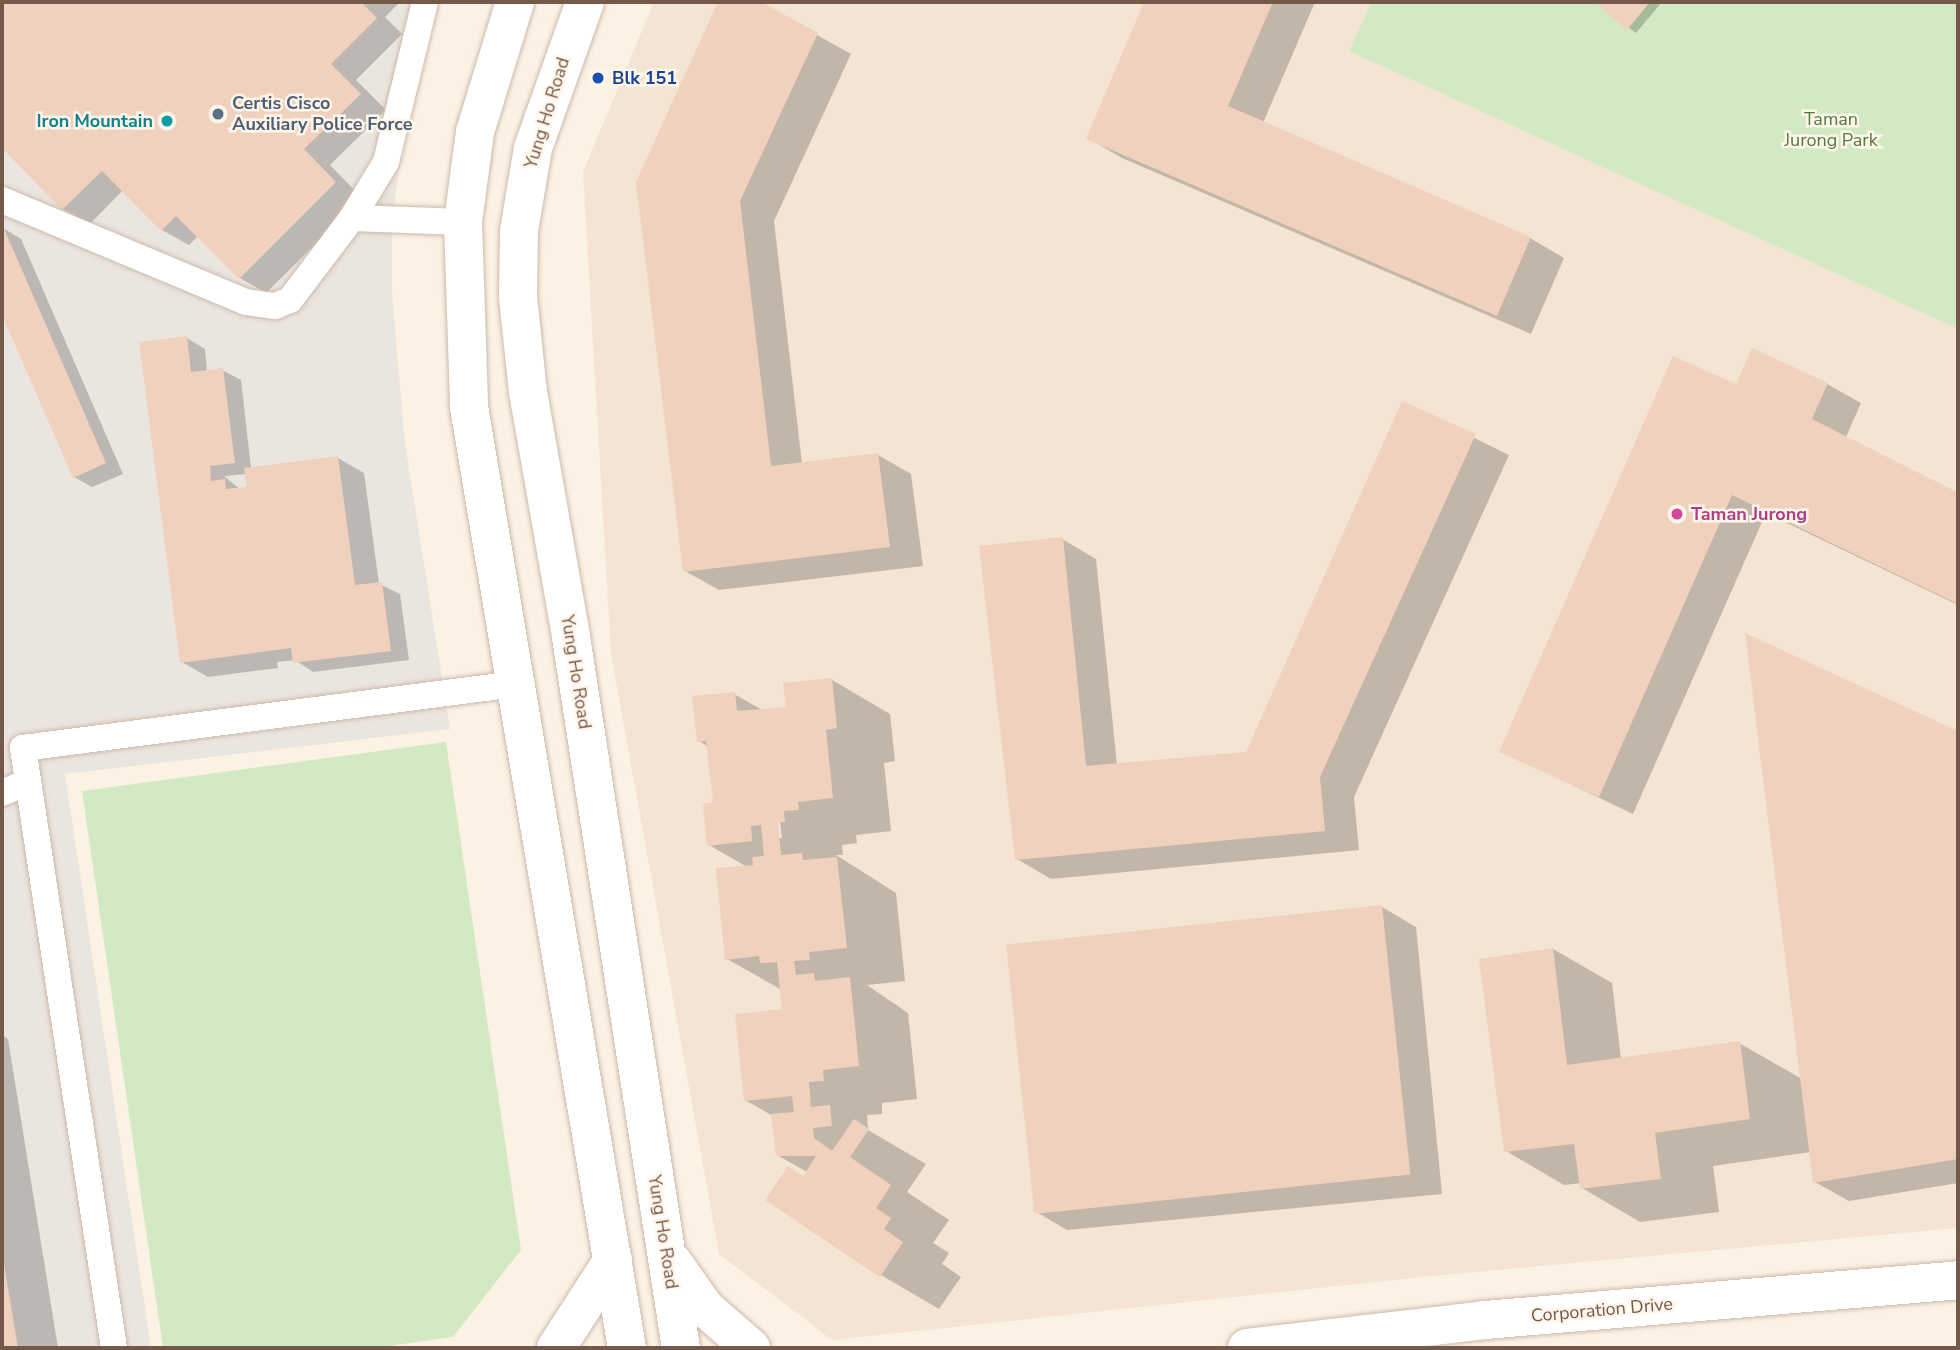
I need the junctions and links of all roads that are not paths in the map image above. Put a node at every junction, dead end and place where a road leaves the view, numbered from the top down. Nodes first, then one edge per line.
1 (425, 2) edge
2 (515, 2) edge
3 (585, 2) edge
4 (2, 200) edge
5 (352, 218) junction
6 (463, 222) junction
7 (514, 684) junction
8 (28, 782) junction
9 (2, 793) edge
10 (667, 1253) junction
11 (613, 1260) junction
12 (1958, 1280) edge
13 (114, 1348) edge
14 (556, 1348) edge
15 (627, 1348) edge
16 (681, 1348) edge
17 (751, 1348) edge
18 (1247, 1348) edge

1 - 5 lane
2 - 6 street
3 - 10 street, Yung Ho Road
4 - 5 lane
5 - 6 lane
6 - 7 street
7 - 8 lane
7 - 11 street
8 - 9 lane
8 - 13 lane
10 - 16 street, Yung Ho Road
10 - 17 street
11 - 14 street
11 - 15 street
12 - 18 street, Corporation Drive

